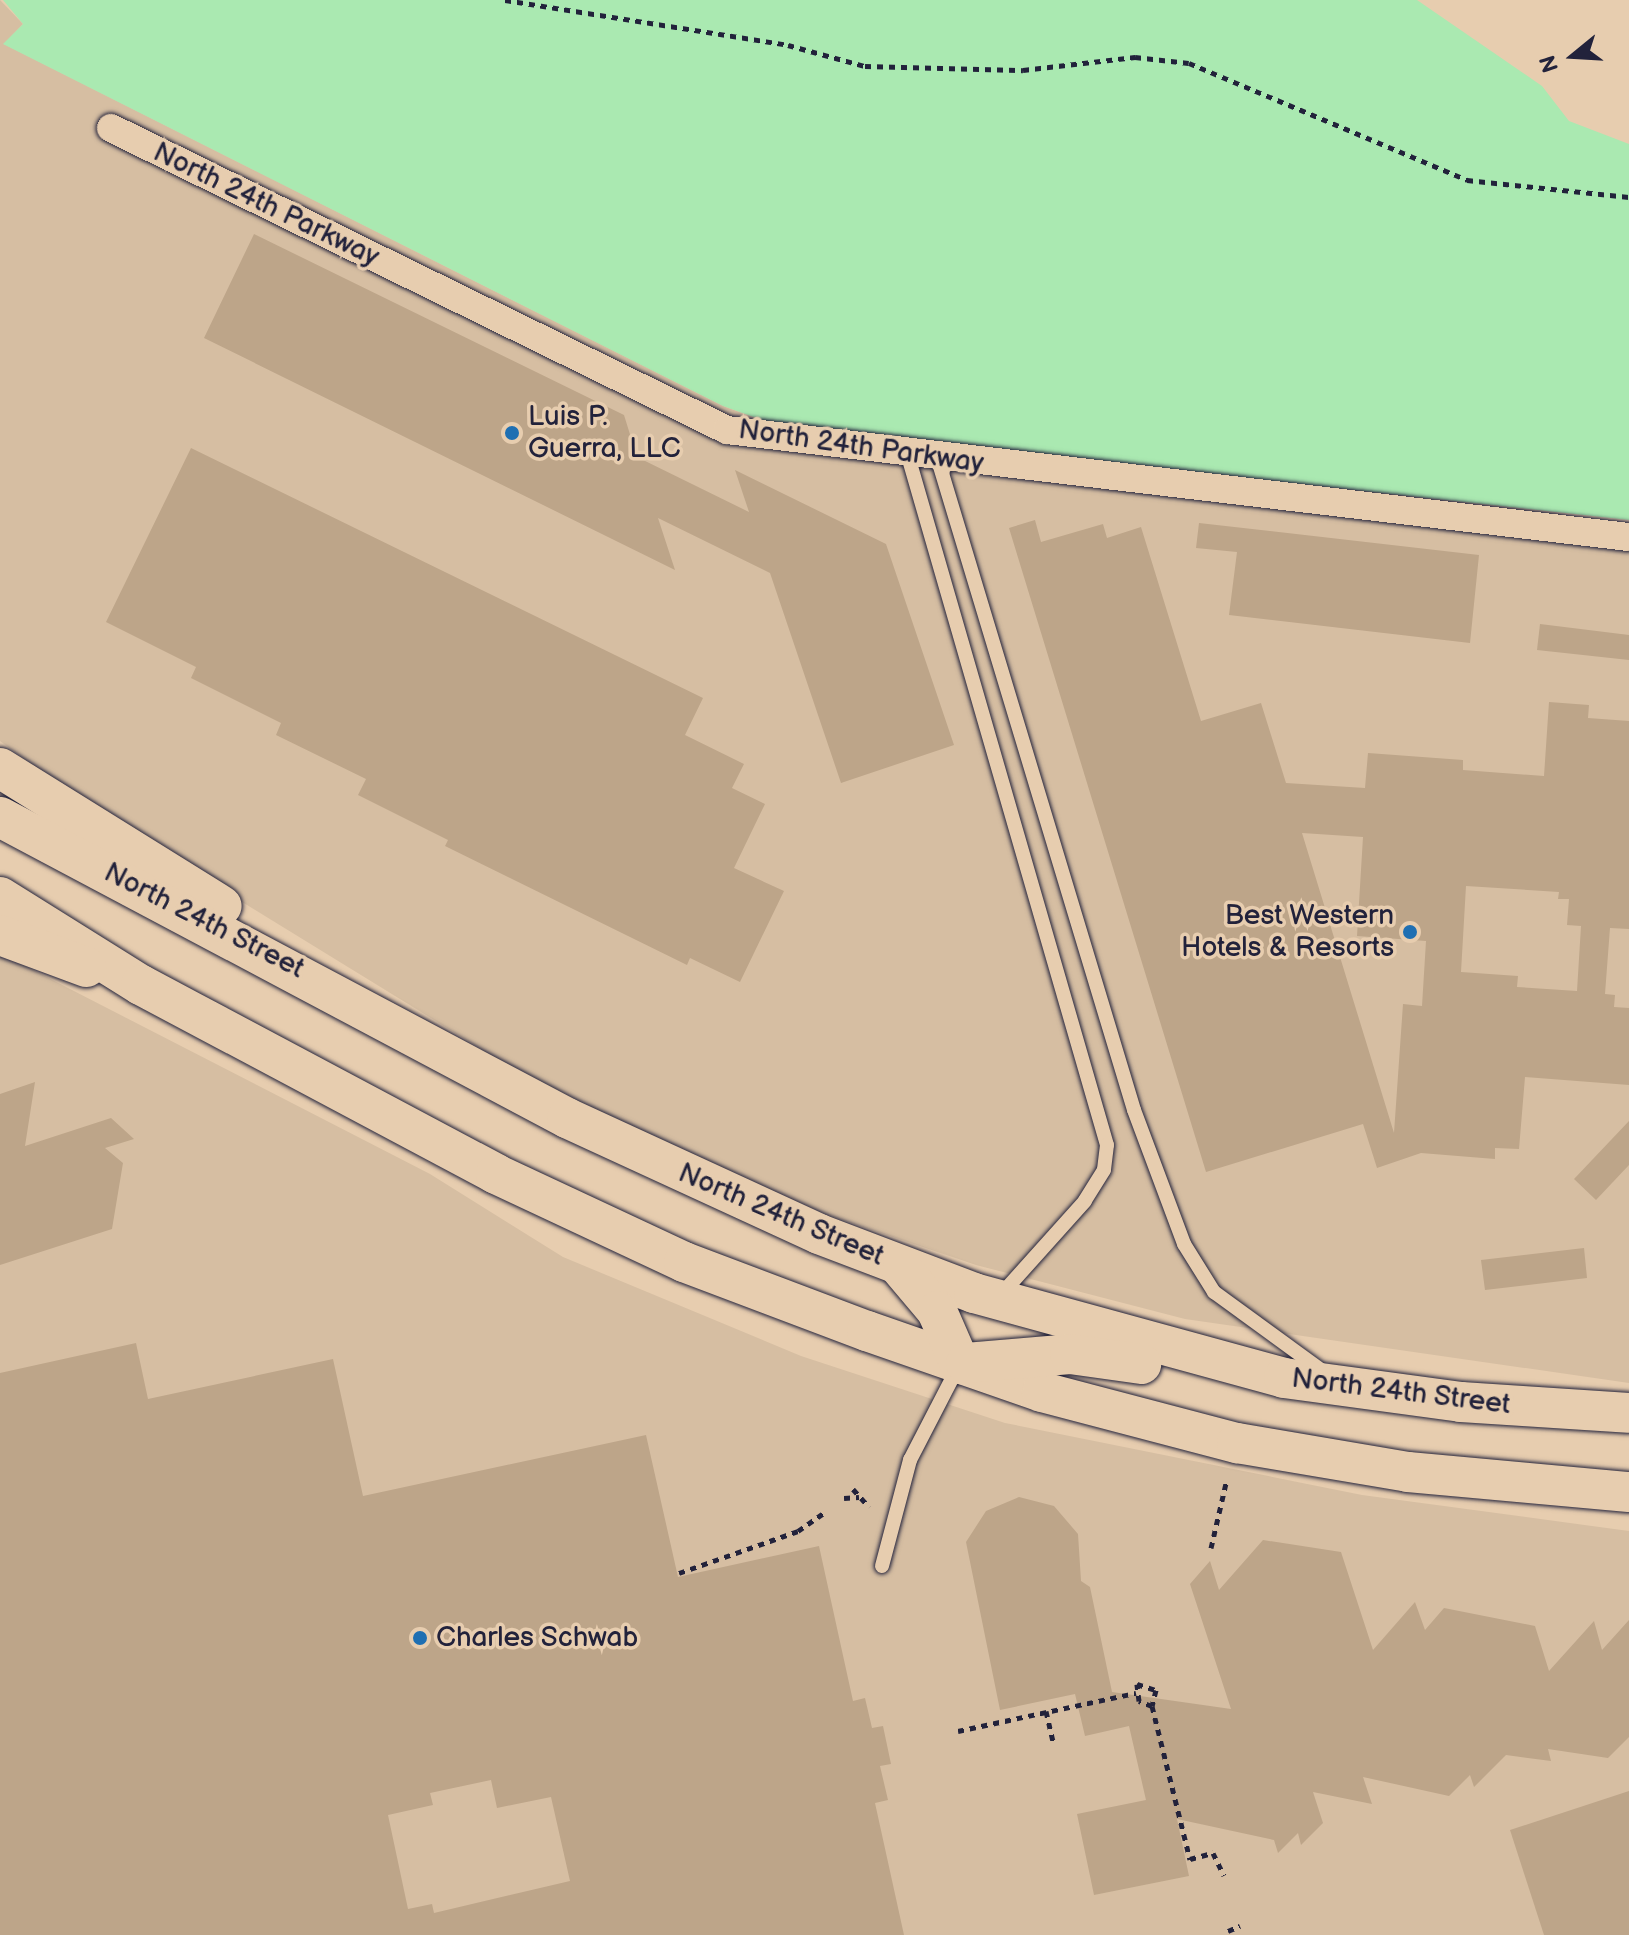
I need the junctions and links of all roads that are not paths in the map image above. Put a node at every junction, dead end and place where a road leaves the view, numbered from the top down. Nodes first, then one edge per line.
1 (111, 128) dead end
2 (908, 456) junction
3 (938, 460) junction
4 (1629, 537) edge
5 (0, 768) edge
6 (0, 817) edge
7 (0, 897) edge
8 (0, 935) edge
9 (310, 976) junction
10 (141, 985) junction
11 (897, 1263) junction
12 (996, 1299) junction
13 (960, 1364) junction
14 (1284, 1378) junction
15 (1338, 1388) junction
16 (1629, 1413) edge
17 (1629, 1492) edge
18 (882, 1566) dead end

1 - 2 street, North 24th Parkway
2 - 3 street, North 24th Parkway
2 - 12 lane
3 - 4 street, North 24th Parkway
3 - 15 lane
5 - 9 main road
6 - 9 main road, North 24th Street
7 - 10 main road
8 - 10 main road
9 - 11 main road, North 24th Street
10 - 13 main road
11 - 12 main road, North 24th Street
11 - 13 main road
12 - 14 main road, North 24th Street
13 - 14 main road
13 - 17 main road
13 - 18 lane
14 - 15 main road, North 24th Street
15 - 16 main road, North 24th Street

